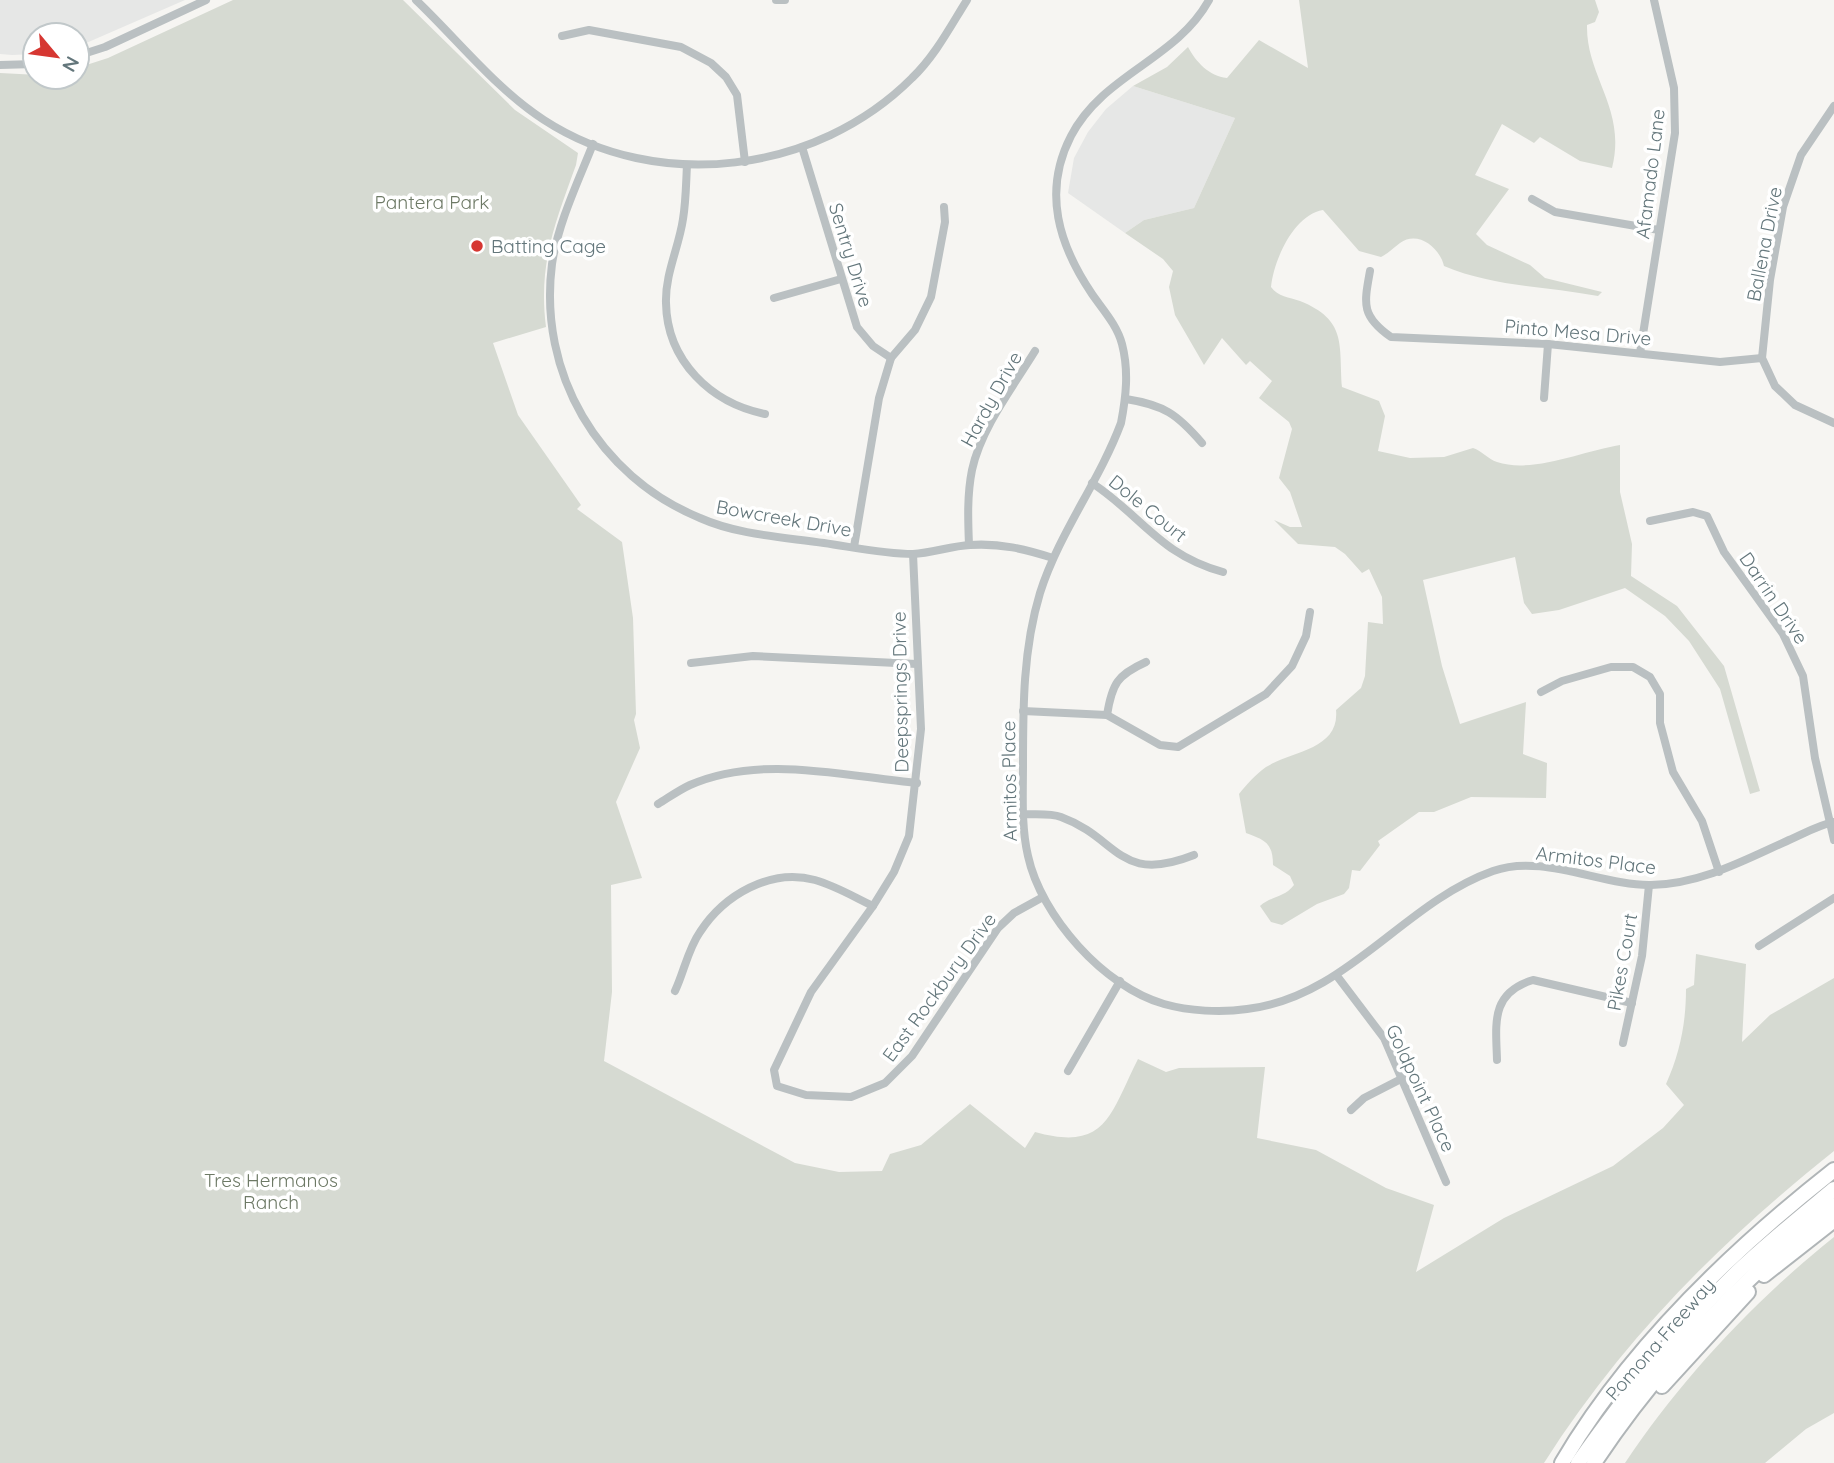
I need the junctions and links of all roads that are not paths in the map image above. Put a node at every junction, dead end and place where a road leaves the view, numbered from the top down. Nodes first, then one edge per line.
1 (206, 0) edge
2 (416, 0) edge
3 (776, 0) edge
4 (785, 0) edge
5 (967, 0) edge
6 (1209, 0) edge
7 (1654, 0) edge
8 (562, 36) dead end
9 (91, 52) edge
10 (21, 64) edge
11 (0, 65) edge
12 (1834, 106) edge
13 (593, 144) junction
14 (802, 147) junction
15 (745, 162) junction
16 (687, 165) junction
17 (1532, 199) dead end
18 (944, 207) dead end
19 (1659, 230) junction
20 (1370, 271) dead end
21 (841, 279) junction
22 (774, 298) dead end
23 (1548, 344) junction
24 (1035, 351) dead end
25 (1640, 353) junction
26 (891, 358) junction
27 (1762, 358) junction
28 (1544, 398) dead end
29 (1126, 399) junction
30 (765, 414) dead end
31 (1834, 423) edge
32 (1202, 443) dead end
33 (1092, 483) junction
34 (1650, 520) dead end
35 (969, 545) junction
36 (854, 547) junction
37 (913, 554) junction
38 (1053, 558) junction
39 (1223, 572) dead end
40 (1310, 612) dead end
41 (1146, 662) dead end
42 (691, 663) dead end
43 (917, 664) junction
44 (1541, 692) dead end
45 (1023, 711) junction
46 (1107, 715) junction
47 (917, 783) junction
48 (658, 804) dead end
49 (1023, 814) junction
50 (1831, 822) edge
51 (1834, 840) edge
52 (1194, 855) dead end
53 (1719, 872) junction
54 (1649, 885) junction
55 (1043, 897) junction
56 (1834, 898) edge
57 (873, 906) junction
58 (1759, 946) dead end
59 (1337, 976) junction
60 (1120, 982) junction
61 (674, 991) dead end
62 (1632, 1003) junction
63 (1623, 1043) dead end
64 (1497, 1060) dead end
65 (1068, 1071) dead end
66 (1403, 1078) junction
67 (777, 1086) joint
68 (1351, 1110) dead end
69 (1834, 1170) edge
70 (1446, 1182) dead end
71 (1834, 1189) edge
72 (1834, 1205) edge
73 (1834, 1220) edge
74 (1562, 1463) edge
75 (1578, 1463) edge
76 (1594, 1463) edge
77 (1606, 1463) edge

1 - 9 street
2 - 13 street
3 - 4 street
5 - 14 street
6 - 29 street, Armitos Place
7 - 19 street, Afamado Lane
8 - 15 street
10 - 11 street
12 - 27 street, Ballena Drive
13 - 16 street
13 - 36 street, Bowcreek Drive
14 - 15 street
14 - 21 street, Sentry Drive
15 - 16 street
16 - 30 street
17 - 19 street
18 - 26 street
19 - 25 street, Afamado Lane
20 - 23 street, Pinto Mesa Drive
21 - 22 street
21 - 26 street, Sentry Drive
23 - 25 street, Pinto Mesa Drive
23 - 28 street
24 - 35 street, Hardy Drive
25 - 27 street, Pinto Mesa Drive
26 - 36 street
27 - 31 street
29 - 32 street
29 - 33 street, Armitos Place
33 - 38 street, Armitos Place
33 - 39 street, Dole Court
34 - 50 street, Darrin Drive
35 - 37 street, Bowcreek Drive
35 - 38 street, Bowcreek Drive
36 - 37 street, Bowcreek Drive
37 - 43 street, Deepsprings Drive
38 - 45 street, Armitos Place
40 - 46 street
41 - 46 street
42 - 43 street
43 - 47 street, Deepsprings Drive
44 - 53 street
45 - 46 street
45 - 49 street, Armitos Place
47 - 48 street
47 - 57 street, Deepsprings Drive
49 - 52 street
49 - 55 street, Armitos Place
50 - 51 street, Darrin Drive
50 - 53 street, Armitos Place
53 - 54 street, Armitos Place
54 - 59 street, Armitos Place
54 - 62 street, Pikes Court
55 - 60 street, Armitos Place
55 - 67 street, East Rockbury Drive
56 - 58 street
57 - 61 street
57 - 67 street, Deepsprings Drive
59 - 60 street, Armitos Place
59 - 66 street, Goldpoint Place
60 - 65 street
62 - 63 street, Pikes Court
62 - 64 street
66 - 68 street
66 - 70 street, Goldpoint Place
69 - 74 highway, Pomona Freeway
71 - 75 highway
72 - 76 highway
73 - 77 highway, Pomona Freeway

